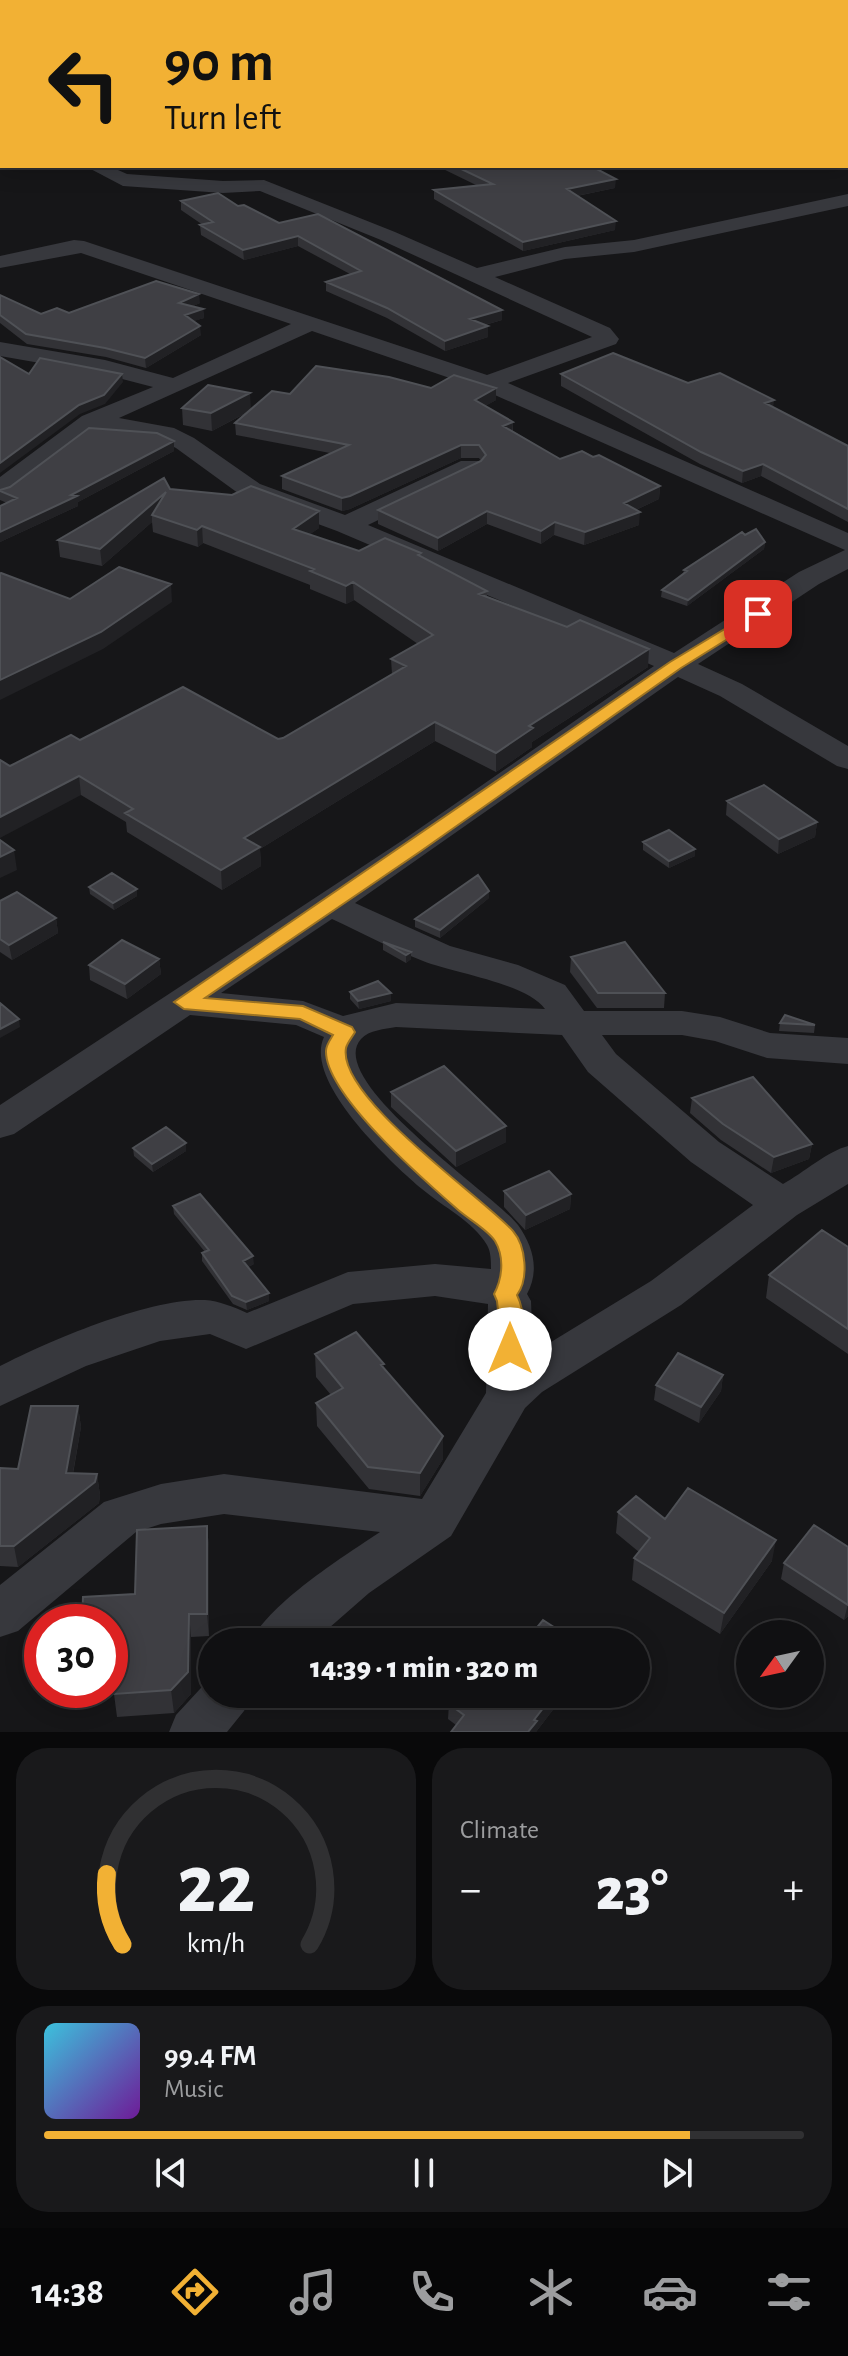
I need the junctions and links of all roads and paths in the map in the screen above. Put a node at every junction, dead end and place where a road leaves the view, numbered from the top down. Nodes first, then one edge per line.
1 (98, 168) edge
2 (191, 168) edge
3 (134, 181) junction
4 (848, 200) edge
5 (0, 240) edge
6 (63, 248) junction
7 (0, 262) edge
8 (476, 275) junction
9 (310, 324) junction
10 (0, 349) edge
11 (487, 383) junction
12 (176, 386) junction
13 (91, 421) junction
14 (470, 466) edge
15 (0, 489) edge
16 (346, 525) junction
17 (848, 543) edge
18 (848, 558) edge
19 (676, 665) junction
20 (848, 759) edge
21 (329, 904) junction
22 (184, 1002) junction
23 (575, 1023) junction
24 (345, 1032) junction
25 (848, 1051) edge
26 (0, 1124) edge
27 (848, 1160) edge
28 (782, 1204) junction
29 (505, 1294) junction
30 (0, 1388) edge
31 (509, 1395) junction
32 (434, 1522) junction
33 (0, 1615) edge
34 (293, 1628) edge
35 (215, 1708) edge
36 (195, 1732) edge

1 - 3 street
2 - 3 street
3 - 8 street
4 - 8 street
5 - 6 street
6 - 7 street
6 - 9 street
8 - 11 street
9 - 11 street
9 - 12 street
10 - 12 street
11 - 17 street
12 - 13 street
13 - 15 street
13 - 16 street
14 - 16 street
16 - 19 street
18 - 19 street
19 - 20 street
19 - 21 street
21 - 22 street
21 - 23 street
22 - 24 street
22 - 26 street
23 - 24 street
23 - 25 street
23 - 28 street
24 - 29 street
27 - 28 street
28 - 31 street
29 - 30 street
29 - 31 street
31 - 32 street
32 - 33 street
32 - 34 street
35 - 36 street

